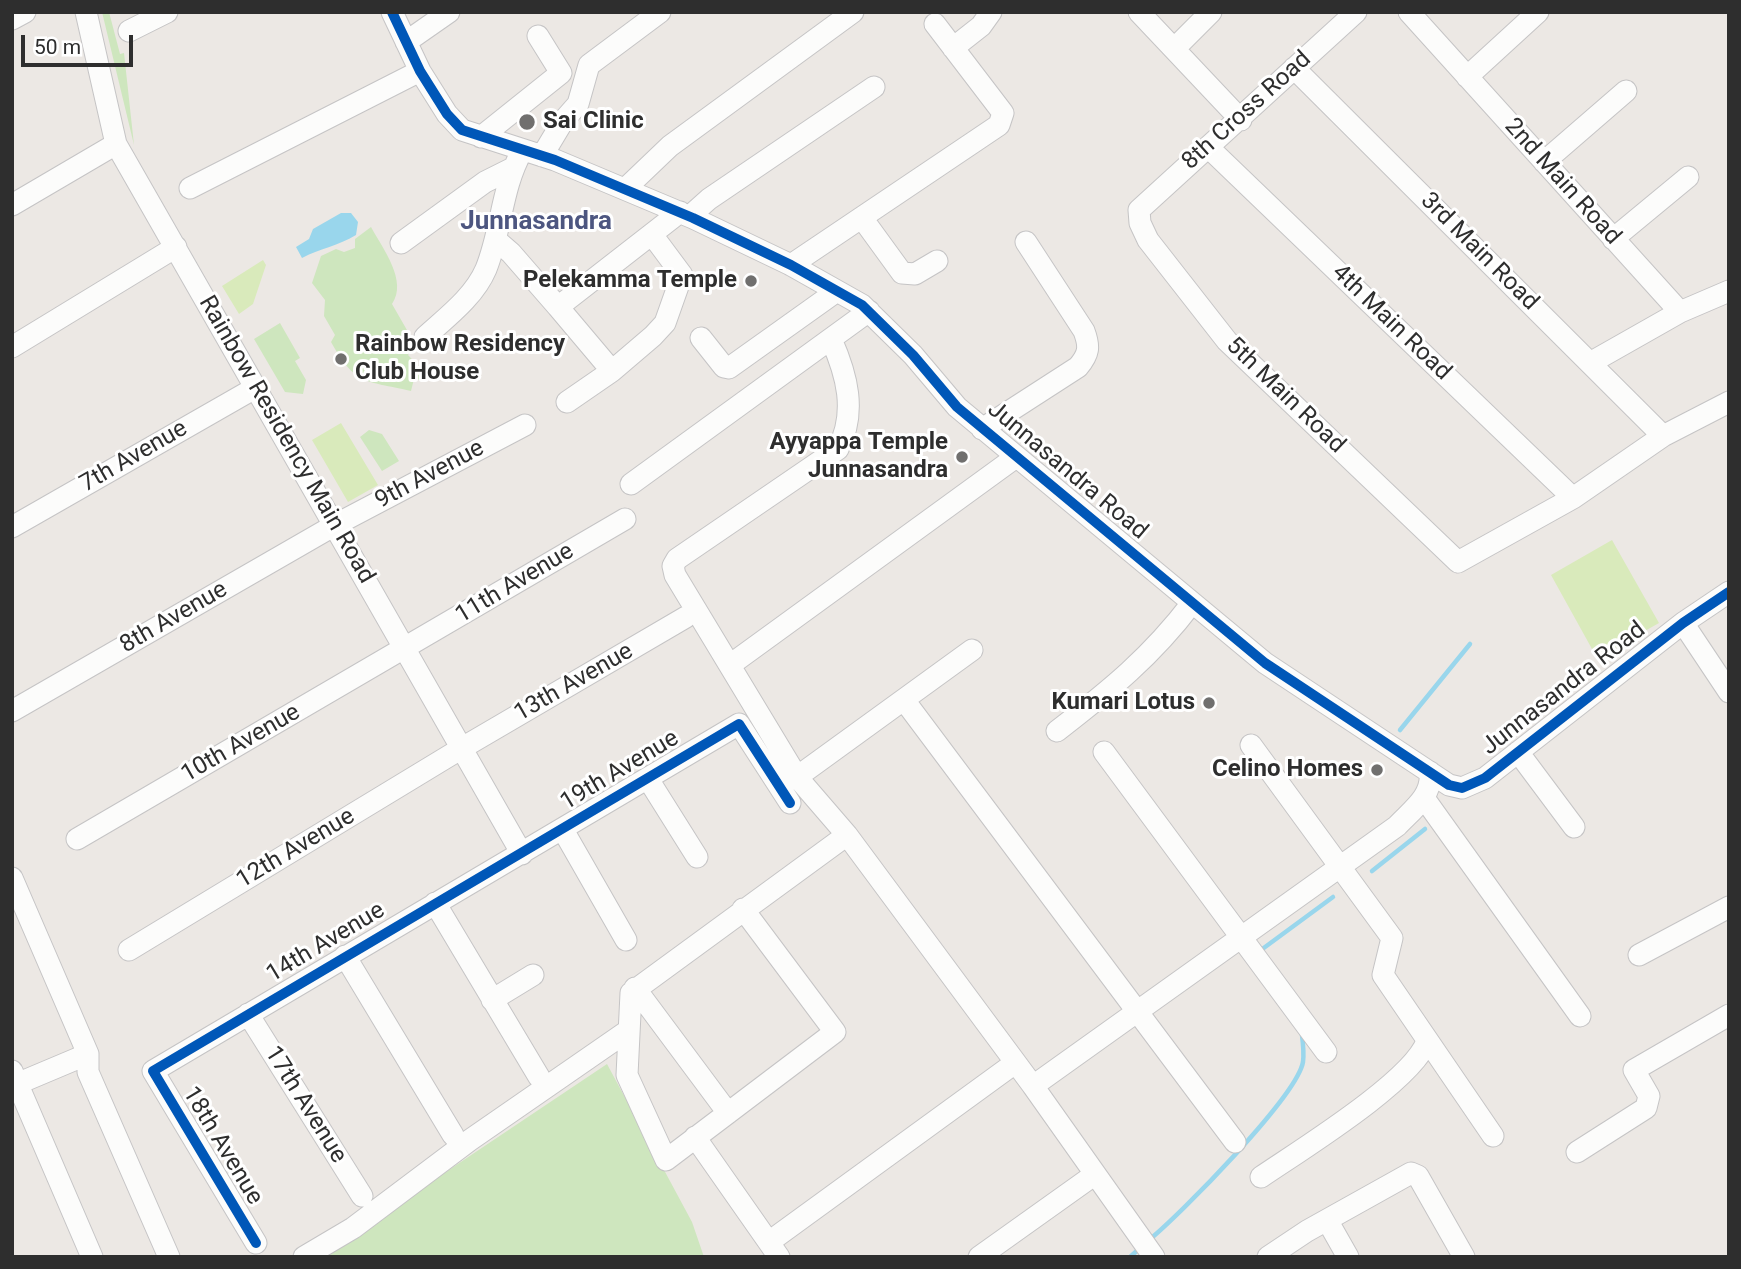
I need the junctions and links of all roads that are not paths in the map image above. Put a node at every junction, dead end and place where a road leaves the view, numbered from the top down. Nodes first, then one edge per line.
1 (25, 12) edge
2 (86, 12) edge
3 (167, 12) edge
4 (392, 12) edge
5 (449, 12) edge
6 (660, 12) edge
7 (853, 12) edge
8 (991, 12) edge
9 (1139, 12) edge
10 (1211, 12) edge
11 (1356, 12) edge
12 (1409, 12) edge
13 (1538, 12) edge
14 (12, 19) edge
15 (935, 24) dead end
16 (129, 31) dead end
17 (538, 36) dead end
18 (406, 42) junction
19 (953, 48) junction
20 (1174, 49) junction
21 (1294, 68) junction
22 (421, 71) junction
23 (1467, 76) junction
24 (874, 87) dead end
25 (1626, 91) dead end
26 (1241, 120) junction
27 (481, 137) junction
28 (116, 144) junction
29 (1208, 147) junction
30 (532, 153) junction
31 (1544, 162) junction
32 (511, 169) junction
33 (1688, 177) dead end
34 (190, 188) dead end
35 (625, 189) junction
36 (12, 205) edge
37 (1139, 211) joint
38 (685, 214) junction
39 (862, 218) junction
40 (653, 236) junction
41 (1614, 239) junction
42 (496, 240) junction
43 (1026, 242) dead end
44 (401, 243) dead end
45 (176, 247) junction
46 (937, 261) dead end
47 (791, 265) junction
48 (837, 291) junction
49 (1729, 291) edge
50 (558, 307) junction
51 (869, 311) junction
52 (1680, 312) junction
53 (425, 337) dead end
54 (701, 338) dead end
55 (831, 339) junction
56 (12, 348) edge
57 (1590, 363) junction
58 (612, 371) junction
59 (256, 388) junction
60 (567, 402) dead end
61 (1729, 402) edge
62 (525, 425) dead end
63 (982, 429) junction
64 (1663, 436) junction
65 (1016, 457) junction
66 (631, 484) dead end
67 (1573, 498) junction
68 (625, 519) dead end
69 (335, 525) junction
70 (12, 527) edge
71 (1729, 592) edge
72 (1192, 603) junction
73 (687, 617) dead end
74 (1683, 623) junction
75 (406, 649) junction
76 (972, 650) dead end
77 (730, 665) junction
78 (1729, 692) edge
79 (904, 700) junction
80 (12, 711) edge
81 (1057, 731) dead end
82 (1251, 745) dead end
83 (462, 748) junction
84 (1104, 752) dead end
85 (1518, 752) junction
86 (1430, 772) junction
87 (797, 777) junction
88 (648, 779) junction
89 (1424, 798) junction
90 (790, 803) dead end
91 (1574, 827) dead end
92 (563, 830) junction
93 (847, 835) junction
94 (77, 839) dead end
95 (522, 854) junction
96 (698, 857) dead end
97 (1341, 866) junction
98 (12, 878) edge
99 (435, 903) junction
100 (1729, 907) edge
101 (743, 909) junction
102 (1242, 935) junction
103 (626, 940) dead end
104 (129, 950) dead end
105 (1639, 955) dead end
106 (345, 957) junction
107 (533, 975) dead end
108 (635, 988) junction
109 (492, 1000) junction
110 (1139, 1010) junction
111 (248, 1014) junction
112 (1729, 1015) edge
113 (1580, 1016) dead end
114 (629, 1030) junction
115 (1427, 1041) junction
116 (1326, 1052) dead end
117 (88, 1054) junction
118 (1015, 1063) junction
119 (153, 1071) joint
120 (539, 1077) dead end
121 (14, 1080) edge
122 (1033, 1086) junction
123 (728, 1113) junction
124 (453, 1135) dead end
125 (1493, 1136) dead end
126 (695, 1138) junction
127 (1235, 1142) dead end
128 (1577, 1152) dead end
129 (1094, 1175) junction
130 (1261, 1177) dead end
131 (362, 1196) dead end
132 (1326, 1220) junction
133 (256, 1243) dead end
134 (774, 1250) edge
135 (1149, 1250) edge
136 (92, 1257) edge
137 (169, 1257) edge
138 (304, 1257) edge
139 (979, 1257) edge
140 (1268, 1257) edge
141 (1348, 1257) edge
142 (1464, 1257) edge

1 - 14 street
2 - 28 street, Rainbow Residency Main Road
3 - 16 street
4 - 18 street, Junnasandra Road
5 - 18 street
6 - 30 street
7 - 35 street
8 - 19 street
9 - 20 street
10 - 20 street
11 - 21 street, 8th Cross Road
12 - 23 street, 2nd Main Road
13 - 23 street
15 - 19 street
17 - 27 street
18 - 22 street, Junnasandra Road
19 - 39 street
20 - 26 street
21 - 26 street, 8th Cross Road
21 - 57 street, 3rd Main Road
22 - 27 street, Junnasandra Road
22 - 34 street
23 - 31 street, 2nd Main Road
24 - 38 street
25 - 31 street
26 - 29 street, 8th Cross Road
27 - 30 street, Junnasandra Road
28 - 36 street
28 - 45 street, Rainbow Residency Main Road
29 - 37 street, 8th Cross Road
29 - 67 street, 4th Main Road
30 - 32 street
30 - 35 street, Junnasandra Road
31 - 41 street, 2nd Main Road
32 - 42 street
32 - 44 street
33 - 41 street
35 - 38 street, Junnasandra Road
37 - 67 street, 5th Main Road
38 - 40 street
38 - 47 street, Junnasandra Road
39 - 46 street
39 - 47 street
40 - 50 street
40 - 58 street
41 - 52 street, 2nd Main Road
42 - 50 street
42 - 53 street
43 - 63 street
45 - 56 street
45 - 59 street, Rainbow Residency Main Road
47 - 48 street, Junnasandra Road
48 - 51 street, Junnasandra Road
48 - 54 street
49 - 52 street
50 - 58 street
51 - 55 street
51 - 63 street, Junnasandra Road
52 - 57 street
55 - 66 street
55 - 77 street
57 - 64 street, 3rd Main Road
58 - 60 street
59 - 69 street, Rainbow Residency Main Road
59 - 70 street, 7th Avenue
61 - 64 street
62 - 69 street, 9th Avenue
63 - 65 street, Junnasandra Road
64 - 67 street
65 - 72 street, Junnasandra Road
65 - 77 street
68 - 75 street, 11th Avenue
69 - 75 street, Rainbow Residency Main Road
69 - 80 street, 8th Avenue
71 - 74 street, Junnasandra Road
72 - 81 street
72 - 86 street, Junnasandra Road
73 - 83 street, 13th Avenue
74 - 78 street
74 - 85 street, Junnasandra Road
75 - 83 street, Rainbow Residency Main Road
75 - 94 street, 10th Avenue
76 - 79 street
77 - 87 street
79 - 87 street
79 - 110 street
82 - 97 street
83 - 95 street, Rainbow Residency Main Road
83 - 104 street, 12th Avenue
84 - 102 street
85 - 86 street, Junnasandra Road
85 - 91 street
86 - 89 street
87 - 93 street
88 - 90 street, 19th Avenue
88 - 92 street, 19th Avenue
88 - 96 street
89 - 97 street
89 - 113 street
92 - 95 street, 19th Avenue
92 - 103 street
93 - 101 street
93 - 118 street
95 - 99 street, 14th Avenue
97 - 102 street
97 - 115 street
98 - 117 street
99 - 106 street, 14th Avenue
99 - 109 street
100 - 105 street
101 - 108 street
101 - 123 street
102 - 110 street
102 - 116 street
106 - 111 street, 14th Avenue
106 - 124 street
107 - 109 street
108 - 114 street
108 - 123 street
109 - 120 street
110 - 122 street
110 - 127 street
111 - 119 street, 14th Avenue
111 - 131 street, 17th Avenue
112 - 128 street
114 - 126 street
114 - 138 street
115 - 125 street
115 - 130 street
117 - 121 street
117 - 137 street
118 - 122 street
118 - 134 street
119 - 133 street, 18th Avenue
121 - 136 street
122 - 129 street
123 - 126 street
126 - 134 street
129 - 135 street
129 - 139 street
132 - 140 street
132 - 141 street
132 - 142 street

